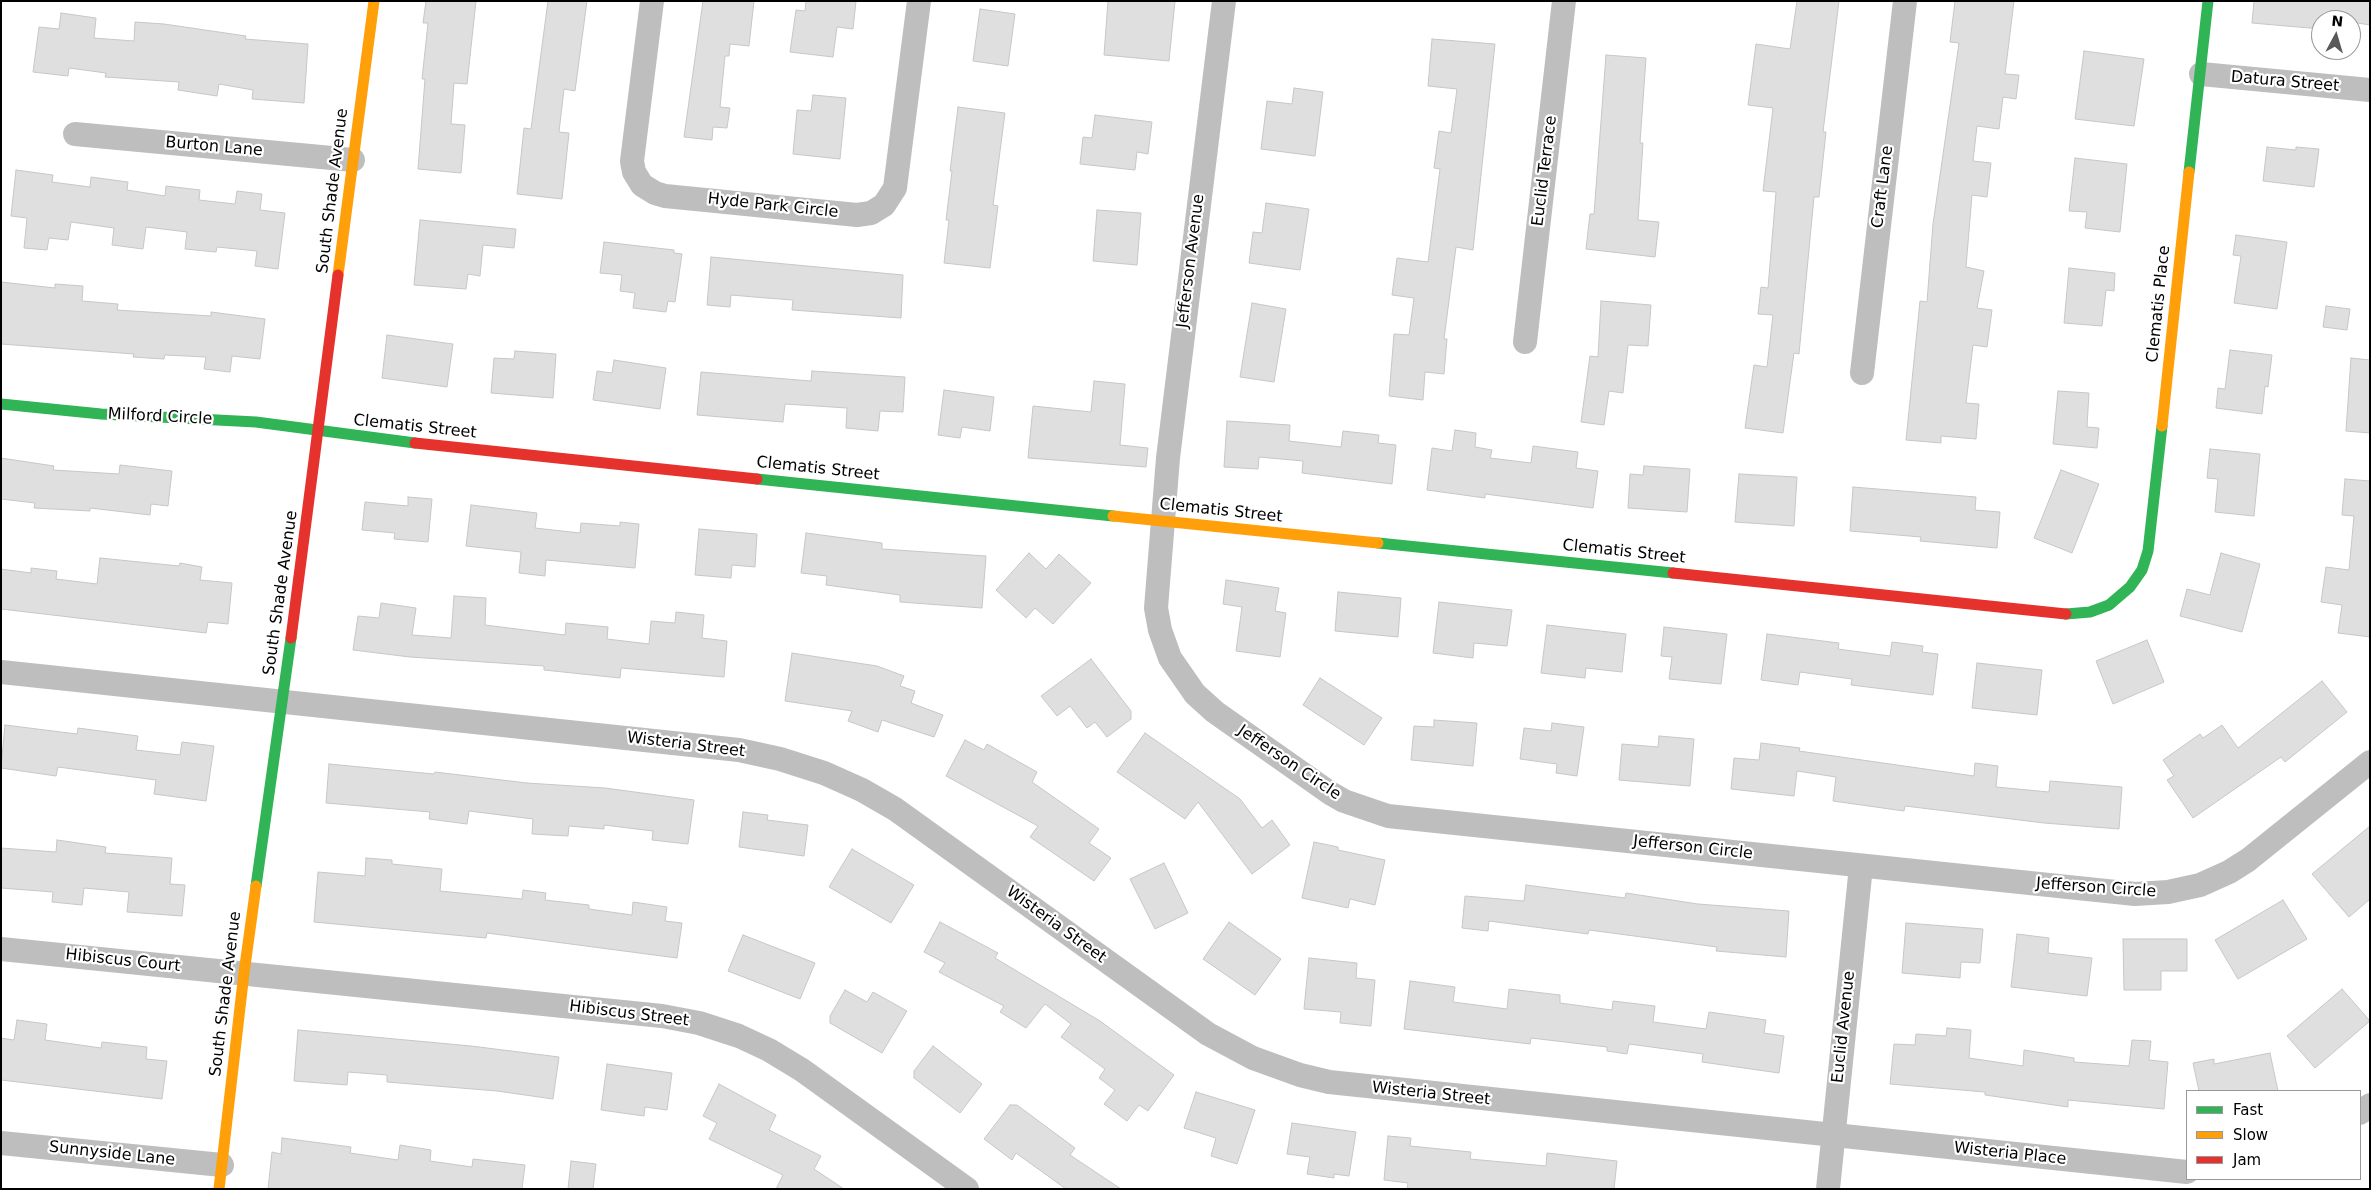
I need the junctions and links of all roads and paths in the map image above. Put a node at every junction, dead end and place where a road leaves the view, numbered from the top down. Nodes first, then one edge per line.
1 (374, 1) edge
2 (652, 1) edge
3 (919, 1) edge
4 (1224, 1) edge
5 (1564, 1) edge
6 (1905, 1) edge
7 (2208, 1) edge
8 (2201, 74) junction
9 (2370, 90) edge
10 (75, 134) dead end
11 (353, 160) junction
12 (1525, 342) dead end
13 (1862, 373) dead end
14 (1, 404) edge
15 (319, 432) junction
16 (1163, 521) junction
17 (2117, 600) joint
18 (1, 672) edge
19 (283, 701) junction
20 (2370, 762) edge
21 (1861, 866) junction
22 (1, 949) edge
23 (244, 973) junction
24 (1833, 1136) junction
25 (1, 1143) edge
26 (222, 1164) junction
27 (2186, 1172) edge
28 (219, 1189) edge
29 (967, 1189) edge
30 (1828, 1189) edge

1 - 11 street, South Shade Avenue
2 - 3 street, Hyde Park Circle
4 - 16 street, Jefferson Avenue
5 - 12 street, Euclid Terrace
6 - 13 street, Craft Lane
7 - 8 street, Clematis Place
8 - 9 street, Datura Street
8 - 17 street, Clematis Place
10 - 11 street, Burton Lane
11 - 15 street, South Shade Avenue
14 - 15 street, Milford Circle
15 - 16 street, Clematis Street
15 - 19 street, South Shade Avenue
16 - 17 street, Clematis Street
16 - 21 street, Jefferson Circle
18 - 19 street
19 - 23 street, South Shade Avenue
19 - 24 street, Wisteria Street
20 - 21 street, Jefferson Circle
21 - 24 street, Euclid Avenue
22 - 23 street, Hibiscus Court
23 - 26 street, South Shade Avenue
23 - 29 street, Hibiscus Street
24 - 27 street, Wisteria Place
24 - 30 street, Euclid Avenue
25 - 26 street, Sunnyside Lane
26 - 28 street, South Shade Avenue

